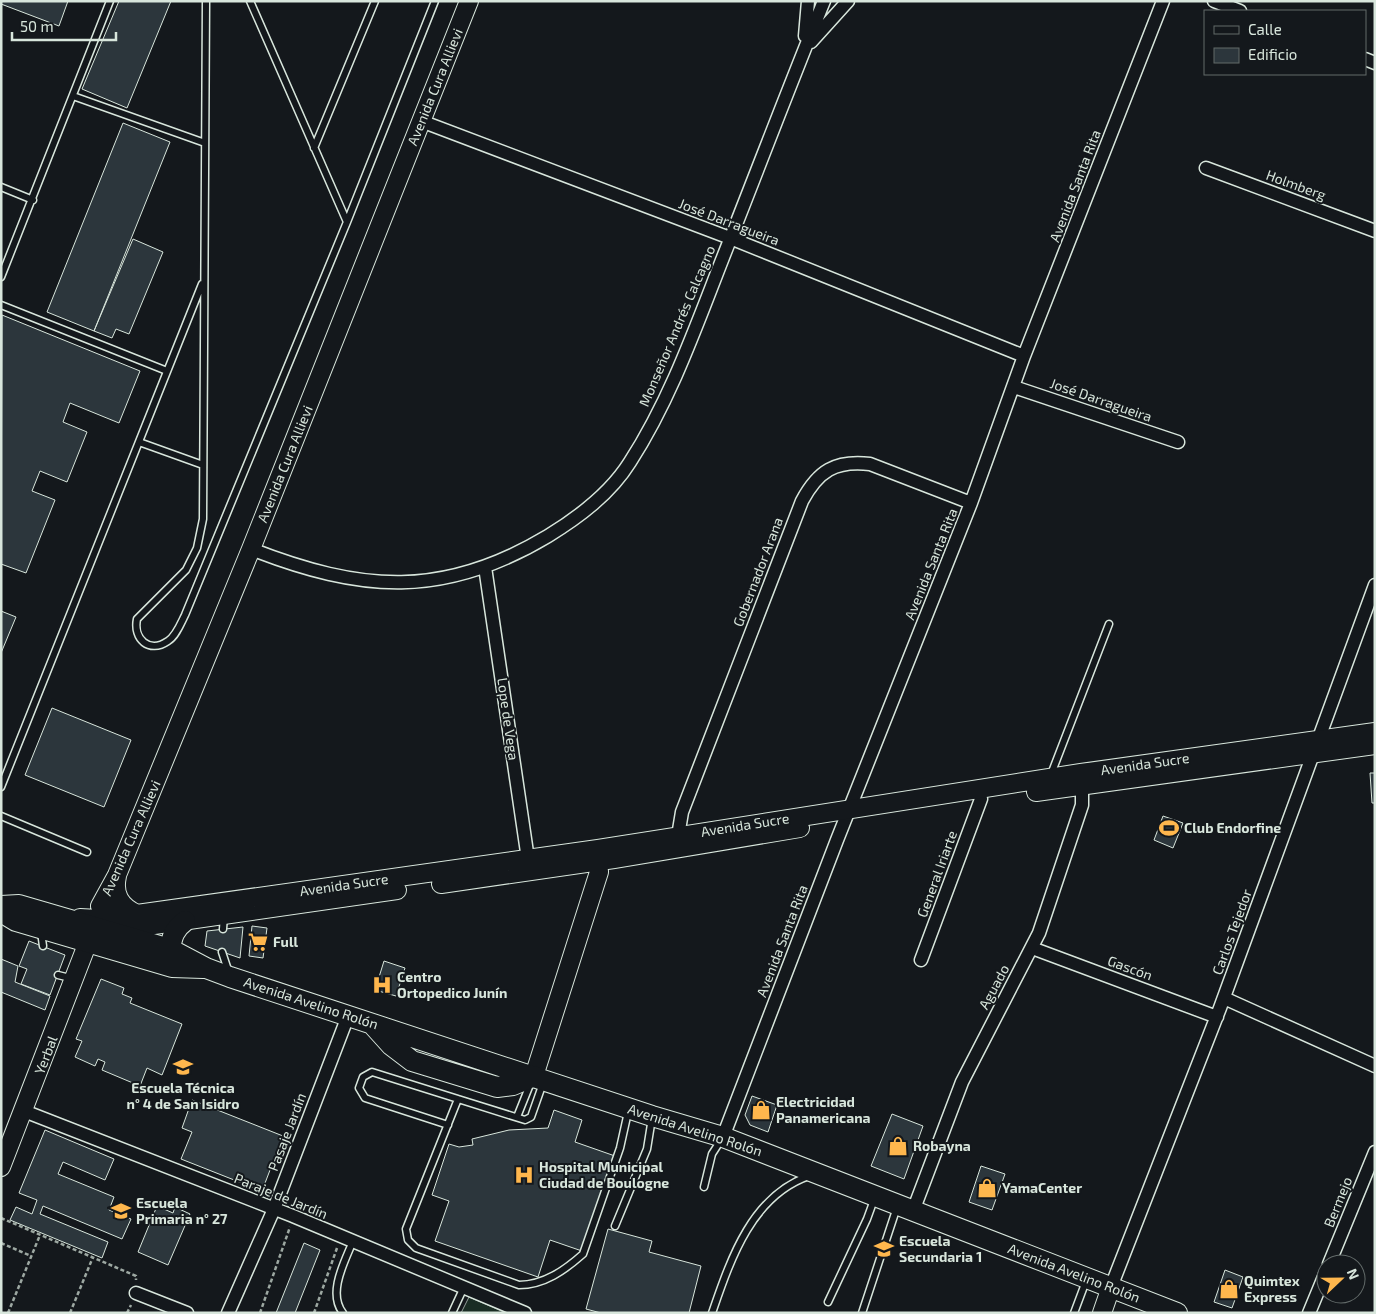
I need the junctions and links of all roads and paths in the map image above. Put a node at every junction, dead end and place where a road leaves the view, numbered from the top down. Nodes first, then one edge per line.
1 (110, 1) edge
2 (206, 1) edge
3 (250, 1) edge
4 (375, 1) edge
5 (435, 1) edge
6 (469, 1) edge
7 (808, 1) edge
8 (824, 1) edge
9 (848, 1) edge
10 (1163, 1) edge
11 (1214, 1) edge
12 (1237, 10) edge
13 (804, 49) junction
14 (73, 96) junction
15 (421, 121) junction
16 (205, 143) junction
17 (314, 148) junction
18 (1206, 168) dead end
19 (1, 187) edge
20 (33, 200) junction
21 (347, 222) junction
22 (1375, 230) edge
23 (730, 238) junction
24 (1, 277) edge
25 (204, 279) junction
26 (1, 305) edge
27 (1024, 356) junction
28 (167, 371) junction
29 (1014, 387) junction
30 (139, 442) junction
31 (1178, 442) dead end
32 (202, 464) junction
33 (971, 503) junction
34 (251, 549) junction
35 (485, 567) junction
36 (1375, 585) edge
37 (1109, 624) dead end
38 (1375, 732) edge
39 (1375, 745) edge
40 (1315, 747) junction
41 (1049, 778) junction
42 (1082, 779) junction
43 (1, 787) edge
44 (979, 794) junction
45 (847, 814) junction
46 (1, 816) edge
47 (678, 836) junction
48 (87, 852) dead end
49 (599, 855) junction
50 (529, 864) junction
51 (117, 875) junction
52 (107, 896) junction
53 (1, 906) edge
54 (1, 912) edge
55 (136, 914) junction
56 (63, 917) junction
57 (87, 918) junction
58 (116, 920) junction
59 (185, 921) junction
60 (88, 942) junction
61 (1032, 948) junction
62 (170, 950) junction
63 (222, 952) dead end
64 (921, 960) dead end
65 (206, 968) junction
66 (230, 977) junction
67 (1224, 998) junction
68 (348, 1016) junction
69 (1217, 1017) junction
70 (1375, 1066) edge
71 (539, 1078) junction
72 (458, 1099) junction
73 (629, 1109) junction
74 (24, 1111) junction
75 (652, 1116) junction
76 (517, 1117) junction
77 (448, 1125) junction
78 (723, 1137) junction
79 (1375, 1152) edge
80 (1, 1166) edge
81 (817, 1173) junction
82 (704, 1187) dead end
83 (875, 1196) junction
84 (906, 1208) junction
85 (274, 1209) junction
86 (294, 1216) junction
87 (1, 1218) edge
88 (615, 1226) dead end
89 (40, 1235) junction
90 (347, 1238) junction
91 (1, 1243) edge
92 (1333, 1254) edge
93 (31, 1256) junction
94 (93, 1258) junction
95 (1087, 1278) junction
96 (464, 1287) junction
97 (1111, 1287) junction
98 (136, 1293) junction
99 (1316, 1296) edge
100 (828, 1302) dead end
101 (1164, 1311) edge
102 (8, 1313) edge
103 (70, 1313) edge
104 (127, 1313) edge
105 (187, 1313) edge
106 (228, 1313) edge
107 (260, 1313) edge
108 (314, 1313) edge
109 (343, 1313) edge
110 (452, 1313) edge
111 (525, 1313) edge
112 (712, 1313) edge
113 (862, 1313) edge
114 (1074, 1313) edge
115 (1102, 1313) edge
116 (1309, 1313) edge

1 - 14 lane
2 - 16 lane
3 - 17 lane
4 - 17 lane
5 - 21 lane
6 - 15 main road, Avenida Cura Allievi
7 - 13 street
8 - 13 street, Monseñor Andrés Calcagno
9 - 13 street
10 - 27 street, Avenida Santa Rita
11 - 12 street
13 - 23 street, Monseñor Andrés Calcagno
14 - 16 lane
14 - 20 lane
15 - 23 street, José Darragueira
15 - 34 main road, Avenida Cura Allievi
16 - 25 lane
17 - 21 lane
18 - 22 street, Holmberg
19 - 20 lane
20 - 24 lane
21 - 32 lane
23 - 27 street, José Darragueira
23 - 35 street, Monseñor Andrés Calcagno
25 - 28 lane
25 - 32 lane
26 - 28 lane
27 - 29 street, Avenida Santa Rita
28 - 30 lane
29 - 31 street, José Darragueira
29 - 33 street, Avenida Santa Rita
30 - 32 lane
30 - 43 lane
33 - 45 street, Avenida Santa Rita
33 - 47 street, Gobernador Arana
34 - 35 street, Monseñor Andrés Calcagno
34 - 51 main road, Avenida Cura Allievi
35 - 50 street, Lope de Vega
36 - 40 street, Carlos Tejedor
37 - 41 lane
38 - 40 main road, Avenida Sucre
39 - 40 main road, Avenida Sucre
40 - 42 main road, Avenida Sucre
40 - 67 street, Carlos Tejedor
41 - 42 main road, Avenida Sucre
41 - 44 main road, Avenida Sucre
42 - 44 main road, Avenida Sucre
42 - 61 street, Aguado
44 - 45 main road, Avenida Sucre
44 - 64 street, General Iriarte
45 - 47 main road, Avenida Sucre
45 - 49 main road, Avenida Sucre
45 - 78 street, Avenida Santa Rita
46 - 48 lane
47 - 49 main road, Avenida Sucre
49 - 50 main road, Avenida Sucre
49 - 71 main road
50 - 55 main road, Avenida Sucre
50 - 59 main road, Avenida Sucre
51 - 52 main road, Avenida Cura Allievi
51 - 55 main road
52 - 57 main road, Avenida Cura Allievi
52 - 58 main road
53 - 56 main road, Avenida Avelino Rolón
54 - 60 main road, Avenida Avelino Rolón
55 - 58 main road, Avenida Sucre
56 - 57 main road, Avenida Sucre
56 - 62 main road, Avenida Avelino Rolón
57 - 58 main road, Avenida Sucre
58 - 59 main road, Avenida Sucre
59 - 62 main road
60 - 65 main road, Avenida Avelino Rolón
60 - 74 main road, Yerbal
61 - 69 street, Gascón
61 - 84 street, Aguado
62 - 65 main road, Avenida Avelino Rolón
63 - 66 lane
65 - 66 main road, Avenida Avelino Rolón
66 - 68 main road, Avenida Avelino Rolón
67 - 69 street, Carlos Tejedor
67 - 70 street
68 - 71 main road, Avenida Avelino Rolón
68 - 85 street, Pasaje Jardín
69 - 97 street, Carlos Tejedor
71 - 73 main road, Avenida Avelino Rolón
71 - 76 lane
71 - 76 lane
72 - 76 lane
72 - 77 lane
72 - 77 lane
73 - 75 main road, Avenida Avelino Rolón
73 - 77 lane
74 - 80 main road, Yerbal
74 - 85 street, Paraje de Jardín
75 - 78 main road, Avenida Avelino Rolón
75 - 88 lane
78 - 81 main road, Avenida Avelino Rolón
78 - 82 lane
79 - 92 street, Bermejo
81 - 83 main road, Avenida Avelino Rolón
81 - 112 lane
83 - 84 main road, Avenida Avelino Rolón
83 - 100 lane
84 - 95 main road, Avenida Avelino Rolón
84 - 113 lane
85 - 86 street, Paraje de Jardín
85 - 106 street, Pasaje Jardín
86 - 90 street, Paraje de Jardín
86 - 107 path
87 - 89 path
89 - 93 path
89 - 94 path
90 - 96 street, Paraje de Jardín
90 - 108 path
90 - 109 lane
91 - 93 path
93 - 102 path
94 - 98 path
94 - 103 path
95 - 97 main road, Avenida Avelino Rolón
95 - 114 lane
96 - 110 lane
96 - 111 street, Paraje de Jardín
97 - 101 main road, Avenida Avelino Rolón
97 - 115 main road
98 - 104 path
98 - 105 street
99 - 116 street

